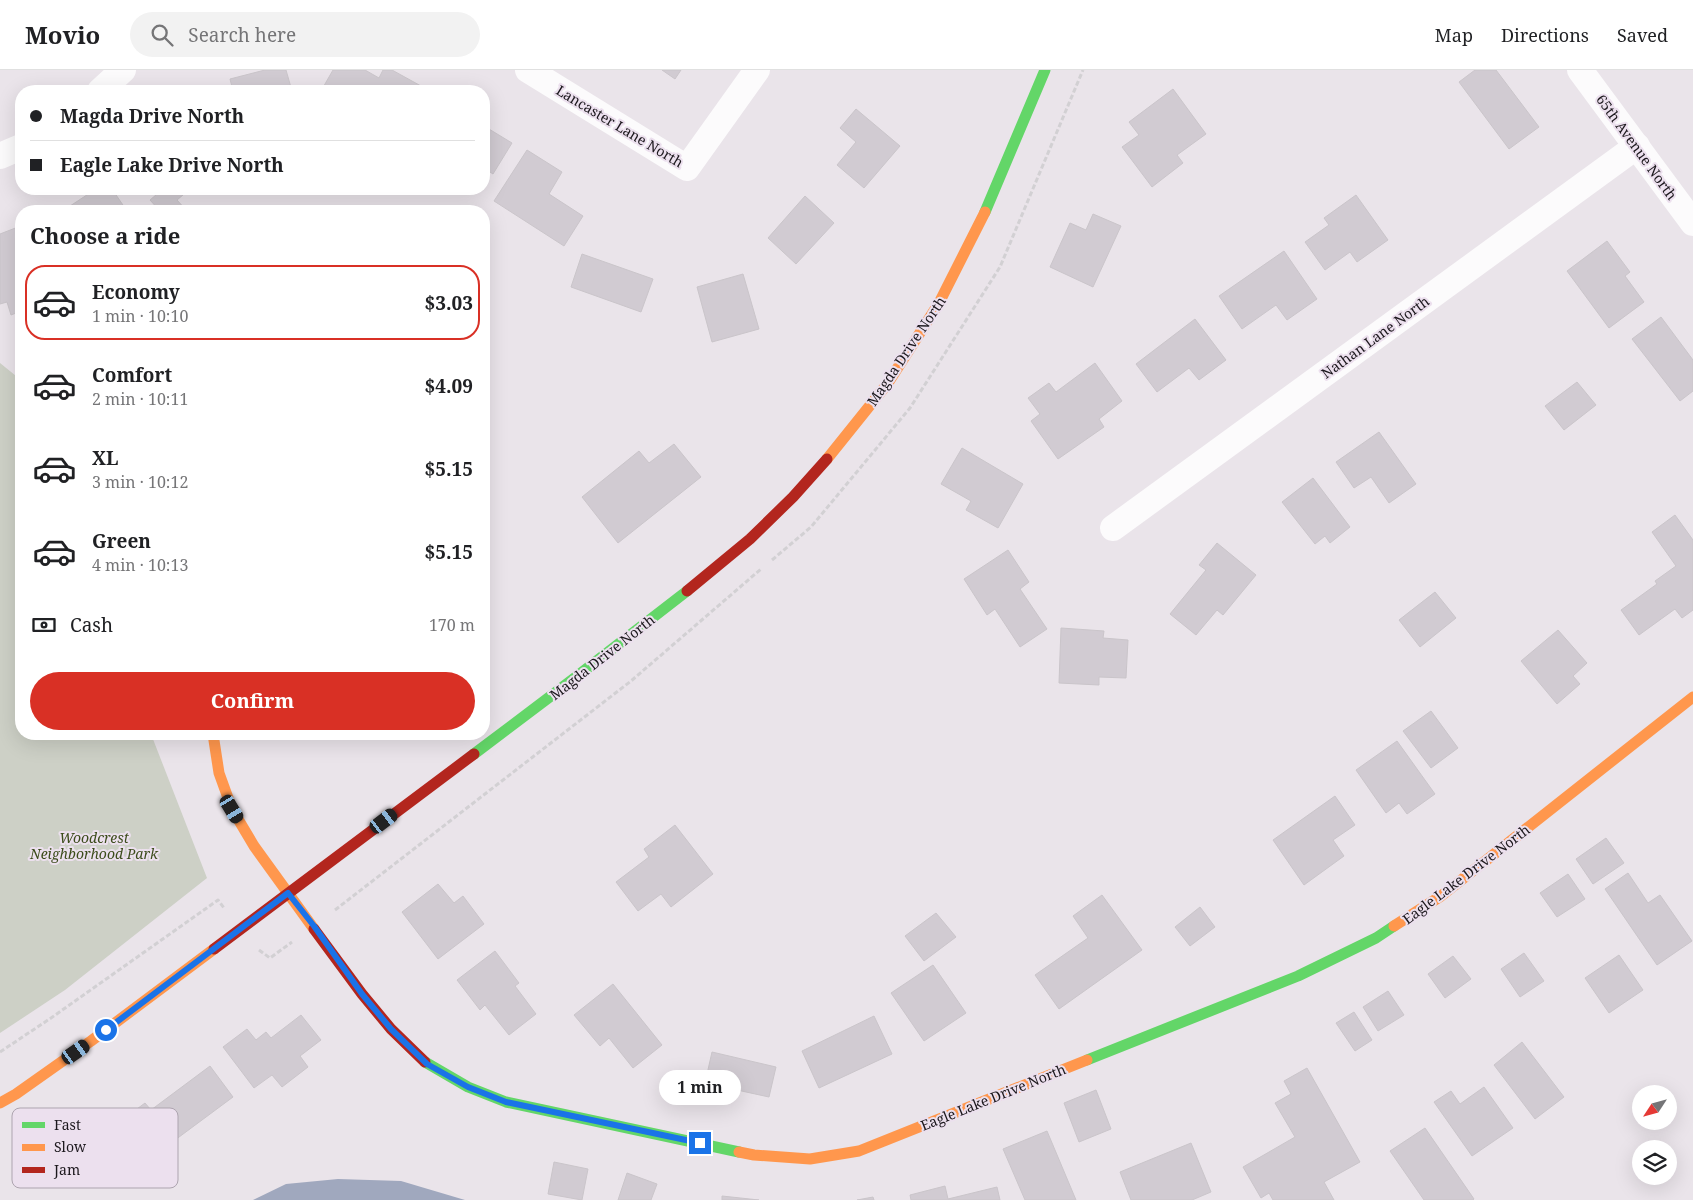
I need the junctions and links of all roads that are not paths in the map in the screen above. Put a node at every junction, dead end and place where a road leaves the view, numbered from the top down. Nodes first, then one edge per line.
1 (123, 70) edge
2 (528, 70) edge
3 (757, 70) edge
4 (1045, 70) edge
5 (1580, 70) edge
6 (107, 85) edge
7 (1637, 146) junction
8 (15, 150) edge
9 (0, 156) edge
10 (1693, 224) edge
11 (1113, 528) dead end
12 (1693, 697) edge
13 (213, 740) edge
14 (288, 893) junction
15 (0, 1103) edge

1 - 6 street
2 - 3 street, Lancaster Lane North
4 - 14 street, Magda Drive North
5 - 7 street, 65th Avenue North
7 - 10 street, 65th Avenue North
7 - 11 street, Nathan Lane North
8 - 9 street
12 - 14 street, Eagle Lake Drive North
13 - 14 street, Eagle Lake Drive North
14 - 15 street, Magda Drive North

